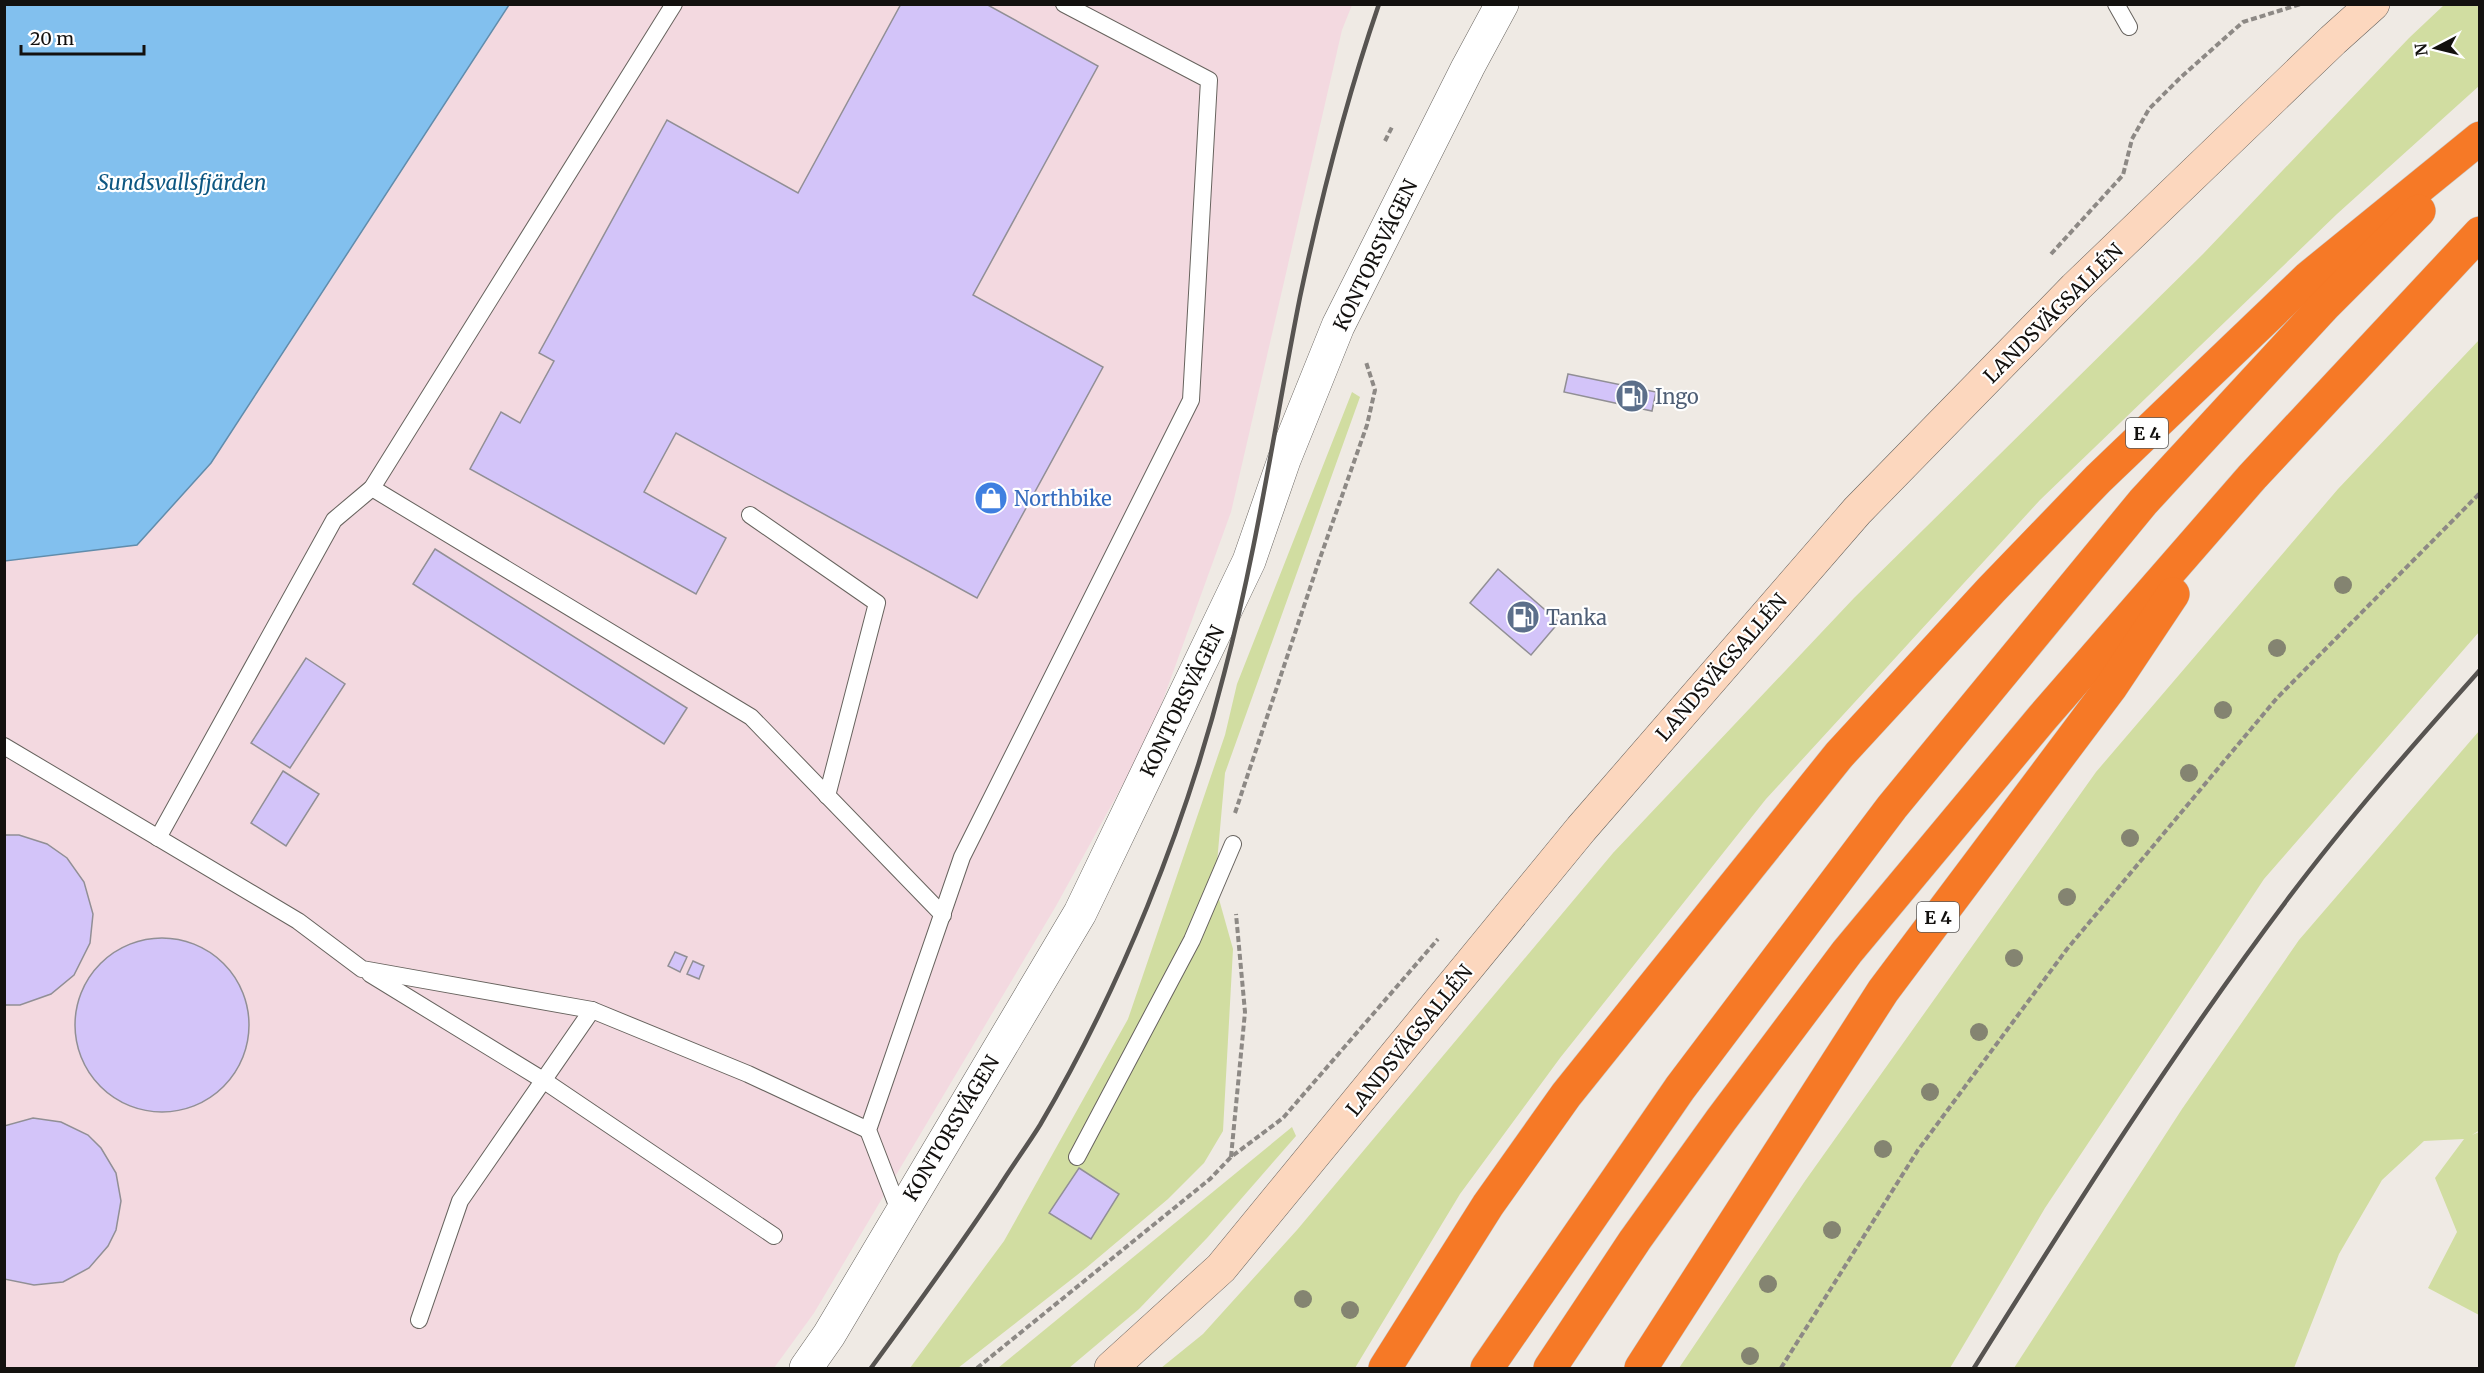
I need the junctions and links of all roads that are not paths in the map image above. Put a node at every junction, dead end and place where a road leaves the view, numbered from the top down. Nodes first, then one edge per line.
1 (674, 4) edge
2 (1064, 4) edge
3 (1502, 4) edge
4 (2116, 4) edge
5 (2373, 4) edge
6 (2129, 27) dead end
7 (2480, 138) edge
8 (2480, 151) edge
9 (2480, 233) edge
10 (2252, 477) junction
11 (372, 488) junction
12 (750, 515) dead end
13 (4, 746) edge
14 (827, 796) junction
15 (158, 838) junction
16 (1233, 844) dead end
17 (943, 915) junction
18 (362, 969) junction
19 (592, 1010) junction
20 (543, 1080) junction
21 (868, 1131) junction
22 (1077, 1157) dead end
23 (900, 1213) junction
24 (774, 1236) dead end
25 (419, 1320) dead end
26 (806, 1368) edge
27 (1111, 1368) edge
28 (1384, 1368) edge
29 (1487, 1368) edge
30 (1550, 1368) edge
31 (1641, 1368) edge

1 - 11 lane
2 - 17 lane
3 - 23 street, KONTORSVÄGEN
4 - 6 lane
5 - 27 main road, LANDSVÄGSALLÉN
7 - 28 highway, E 4
8 - 29 highway, E 4
9 - 10 highway, E 4
10 - 30 highway, E 4
10 - 31 highway, E 4
11 - 14 lane
11 - 15 lane
12 - 14 lane
13 - 15 lane
14 - 17 lane
15 - 18 lane
16 - 22 lane
17 - 21 lane
18 - 19 lane
18 - 20 lane
19 - 20 lane
19 - 21 lane
20 - 24 lane
20 - 25 lane
21 - 23 lane
23 - 26 street, KONTORSVÄGEN

